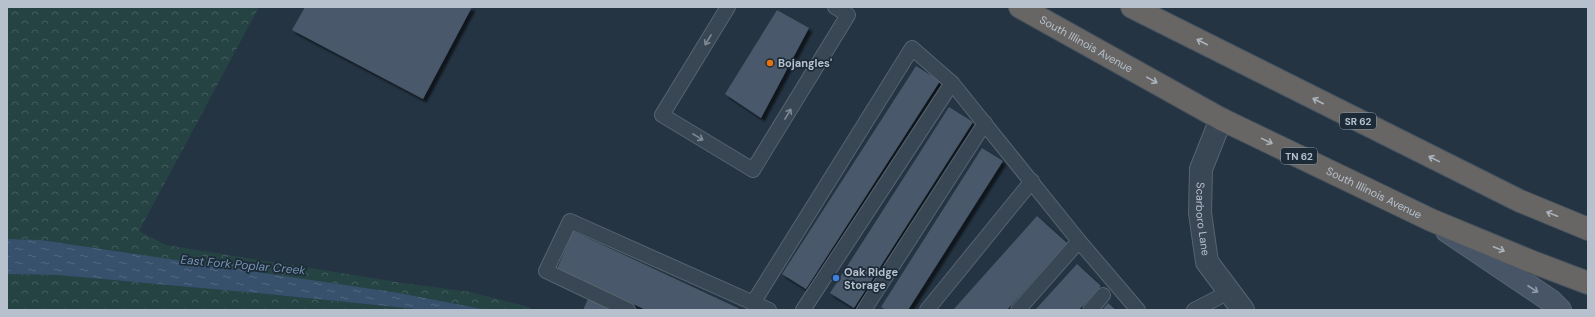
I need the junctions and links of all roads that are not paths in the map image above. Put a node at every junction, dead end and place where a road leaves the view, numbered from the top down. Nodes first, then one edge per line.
1 (728, 7) edge
2 (835, 7) edge
3 (1020, 7) edge
4 (1132, 7) edge
5 (952, 83) junction
6 (1221, 119) junction
7 (985, 123) junction
8 (1032, 181) junction
9 (1431, 220) junction
10 (1588, 229) edge
11 (1080, 241) junction
12 (1588, 283) edge
13 (1229, 292) junction
14 (1103, 295) dead end
15 (753, 303) junction
16 (628, 310) edge
17 (768, 310) edge
18 (803, 310) edge
19 (864, 310) edge
20 (927, 310) edge
21 (1018, 310) edge
22 (1090, 310) edge
23 (1138, 310) edge
24 (1194, 310) edge
25 (1243, 310) edge
26 (1560, 310) edge

1 -> 2 lane
3 -> 6 highway, South Illinois Avenue / TN 62
10 -> 4 highway, SR 62
5 - 7 lane
5 - 15 lane
5 - 18 lane
6 -> 9 highway, South Illinois Avenue / TN 62
6 - 13 street, Scarboro Lane
7 - 8 lane
7 - 19 lane
8 - 11 lane
8 - 20 lane
9 -> 12 highway, South Illinois Avenue / TN 62
9 -> 26 main road
11 - 21 lane
11 - 23 lane
13 - 24 lane
13 - 25 street, Scarboro Lane
14 - 22 lane
15 - 16 lane
15 - 17 lane

